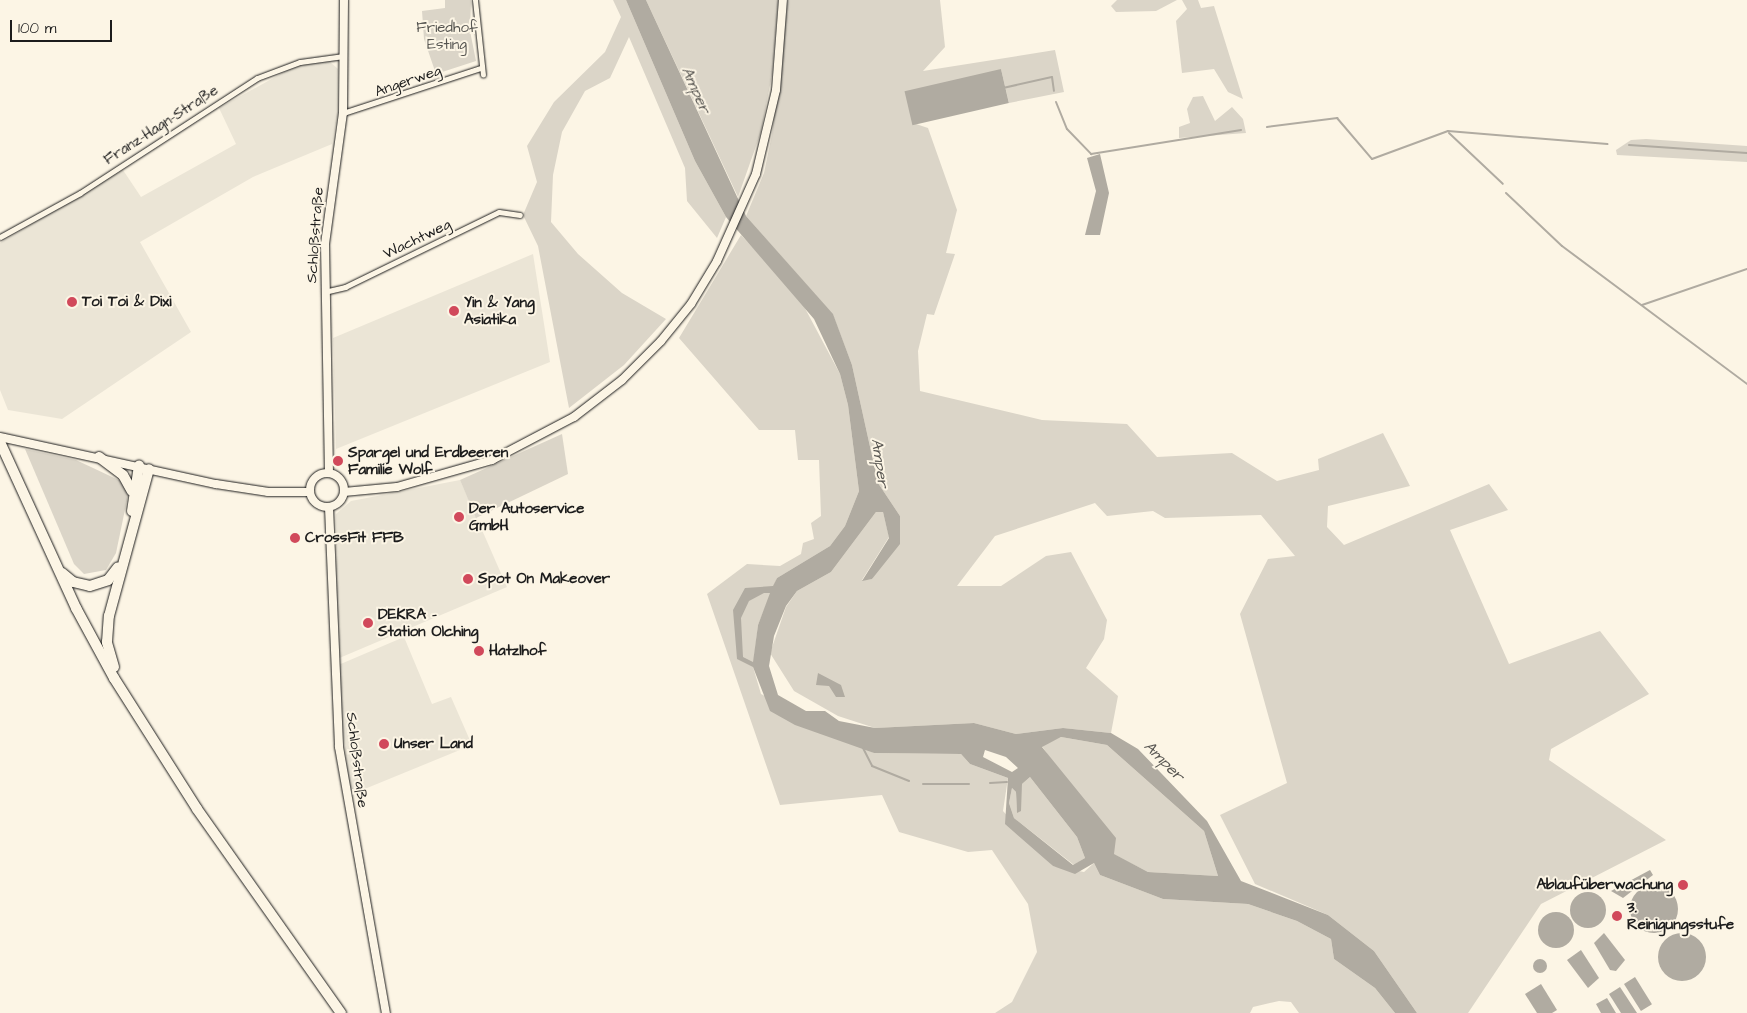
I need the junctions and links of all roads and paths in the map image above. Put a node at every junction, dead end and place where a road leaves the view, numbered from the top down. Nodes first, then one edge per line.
1 (344, 0) edge
2 (475, 0) edge
3 (783, 0) edge
4 (344, 56) junction
5 (481, 68) junction
6 (483, 75) dead end
7 (343, 113) junction
8 (520, 215) dead end
9 (0, 237) edge
10 (324, 292) junction
11 (0, 437) edge
12 (0, 442) edge
13 (99, 457) junction
14 (144, 468) junction
15 (329, 473) junction
16 (132, 491) junction
17 (310, 492) junction
18 (344, 492) junction
19 (329, 508) junction
20 (132, 519) junction
21 (120, 564) junction
22 (59, 570) junction
23 (114, 678) junction
24 (341, 1013) edge
25 (386, 1013) edge

1 - 4 main road, Schloßstraße
2 - 5 street
3 - 18 main road
4 - 7 main road, Schloßstraße
4 - 9 street, Franz-Hagn-Straße
5 - 6 street
5 - 7 street, Angerweg
7 - 10 main road, Schloßstraße
8 - 10 street, Wachtweg
10 - 15 main road, Schloßstraße
11 - 13 main road
12 - 22 highway
13 - 14 main road
13 - 16 highway
14 - 16 highway
14 - 17 main road
14 - 20 highway
15 - 17 main road
15 - 18 main road
16 - 20 highway
17 - 19 main road
18 - 19 main road
19 - 25 main road, Schloßstraße
20 - 21 highway
21 - 22 highway
21 - 23 highway
22 - 23 highway
23 - 24 highway

